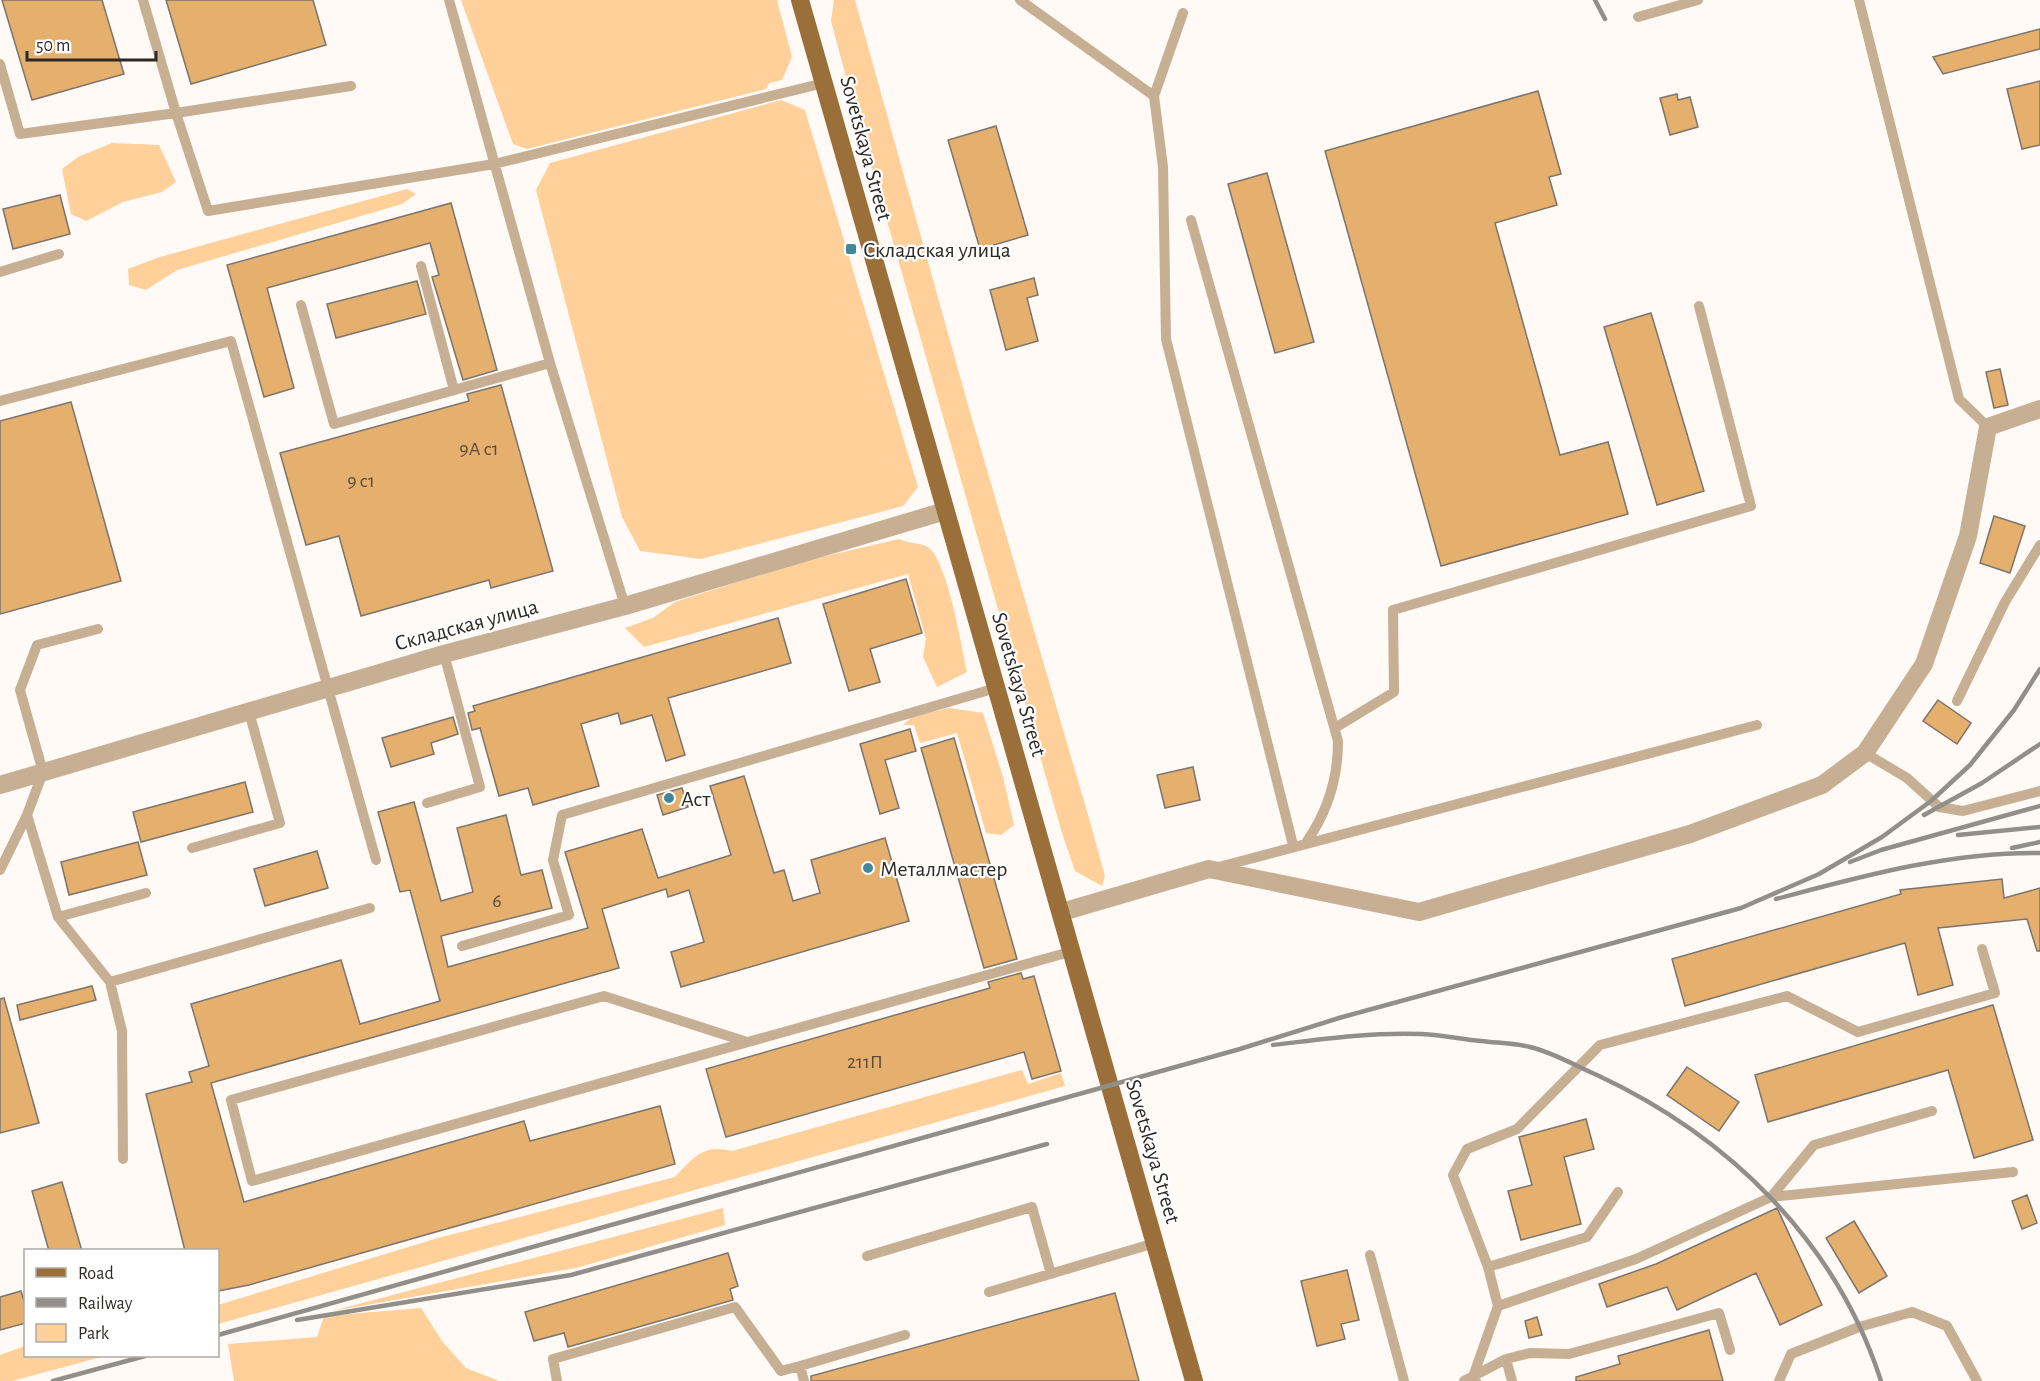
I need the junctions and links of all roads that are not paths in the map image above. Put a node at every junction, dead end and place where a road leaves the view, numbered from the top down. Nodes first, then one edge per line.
1 (143, 0) edge
2 (449, 0) edge
3 (800, 0) edge
4 (1020, 0) edge
5 (1698, 0) edge
6 (1859, 0) edge
7 (1183, 13) dead end
8 (1638, 16) dead end
9 (0, 64) edge
10 (824, 83) junction
11 (351, 86) dead end
12 (1154, 96) junction
13 (176, 113) junction
14 (494, 164) junction
15 (1191, 220) dead end
16 (59, 254) dead end
17 (421, 266) dead end
18 (0, 272) edge
19 (301, 304) dead end
20 (1699, 306) dead end
21 (550, 363) junction
22 (454, 390) junction
23 (0, 401) edge
24 (2040, 409) edge
25 (1988, 427) junction
26 (945, 511) junction
27 (2040, 545) edge
28 (625, 606) junction
29 (98, 628) dead end
30 (444, 654) junction
31 (327, 688) junction
32 (996, 688) junction
33 (1958, 701) dead end
34 (249, 712) junction
35 (1757, 725) dead end
36 (1335, 728) junction
37 (1865, 753) junction
38 (44, 772) junction
39 (0, 785) edge
40 (2040, 791) edge
41 (427, 803) dead end
42 (27, 815) junction
43 (1307, 842) junction
44 (1293, 845) junction
45 (192, 848) dead end
46 (376, 860) dead end
47 (1209, 869) junction
48 (0, 870) edge
49 (146, 893) dead end
50 (370, 908) dead end
51 (1062, 912) junction
52 (58, 917) junction
53 (462, 946) dead end
54 (1982, 949) dead end
55 (1073, 951) junction
56 (110, 982) junction
57 (747, 1042) junction
58 (1932, 1111) dead end
59 (123, 1159) dead end
60 (2013, 1172) dead end
61 (1618, 1192) dead end
62 (1771, 1197) junction
63 (1155, 1243) junction
64 (1370, 1255) dead end
65 (867, 1256) dead end
66 (1488, 1267) junction
67 (1051, 1274) junction
68 (989, 1292) dead end
69 (1498, 1306) junction
70 (905, 1335) dead end
71 (1730, 1350) dead end
72 (1506, 1359) junction
73 (800, 1366) junction
74 (1475, 1377) edge
75 (557, 1381) edge
76 (804, 1381) edge
77 (1194, 1381) edge
78 (1404, 1381) edge
79 (1464, 1381) edge
80 (1512, 1381) edge
81 (1779, 1381) edge
82 (1977, 1381) edge

1 - 13 lane
2 - 14 lane
3 - 10 main road, Sovetskaya Street
4 - 12 lane
5 - 8 lane
6 - 25 lane
7 - 12 lane
9 - 13 lane
10 - 14 lane
10 - 26 main road, Sovetskaya Street
11 - 13 lane
12 - 44 lane
13 - 14 lane
14 - 21 lane
15 - 36 lane
16 - 18 lane
17 - 22 lane
19 - 22 lane
20 - 36 lane
21 - 22 lane
21 - 28 lane
23 - 31 lane
24 - 25 street
25 - 37 street
26 - 28 street, Складская улица
26 - 32 main road, Sovetskaya Street
27 - 33 lane
28 - 30 street, Складская улица
29 - 38 lane
30 - 31 street, Складская улица
30 - 41 lane
31 - 34 street, Складская улица
31 - 46 lane
32 - 51 main road, Sovetskaya Street
32 - 53 lane
34 - 38 street, Складская улица
34 - 45 lane
35 - 43 lane
36 - 43 lane
37 - 40 lane
37 - 47 street
38 - 39 street, Складская улица
38 - 42 lane
42 - 48 lane
42 - 52 lane
43 - 44 lane
44 - 47 lane
47 - 51 street
49 - 52 lane
50 - 56 lane
51 - 55 main road, Sovetskaya Street
52 - 56 lane
54 - 66 lane
55 - 57 lane
55 - 63 main road, Sovetskaya Street
56 - 59 lane
57 - 57 lane
58 - 62 lane
60 - 62 lane
61 - 66 lane
62 - 69 lane
63 - 67 lane
63 - 77 main road, Sovetskaya Street
64 - 78 lane
65 - 67 lane
66 - 69 lane
67 - 68 lane
69 - 74 lane
70 - 73 lane
71 - 72 lane
72 - 74 lane
72 - 80 lane
73 - 75 lane
73 - 76 lane
74 - 79 lane
81 - 82 lane

